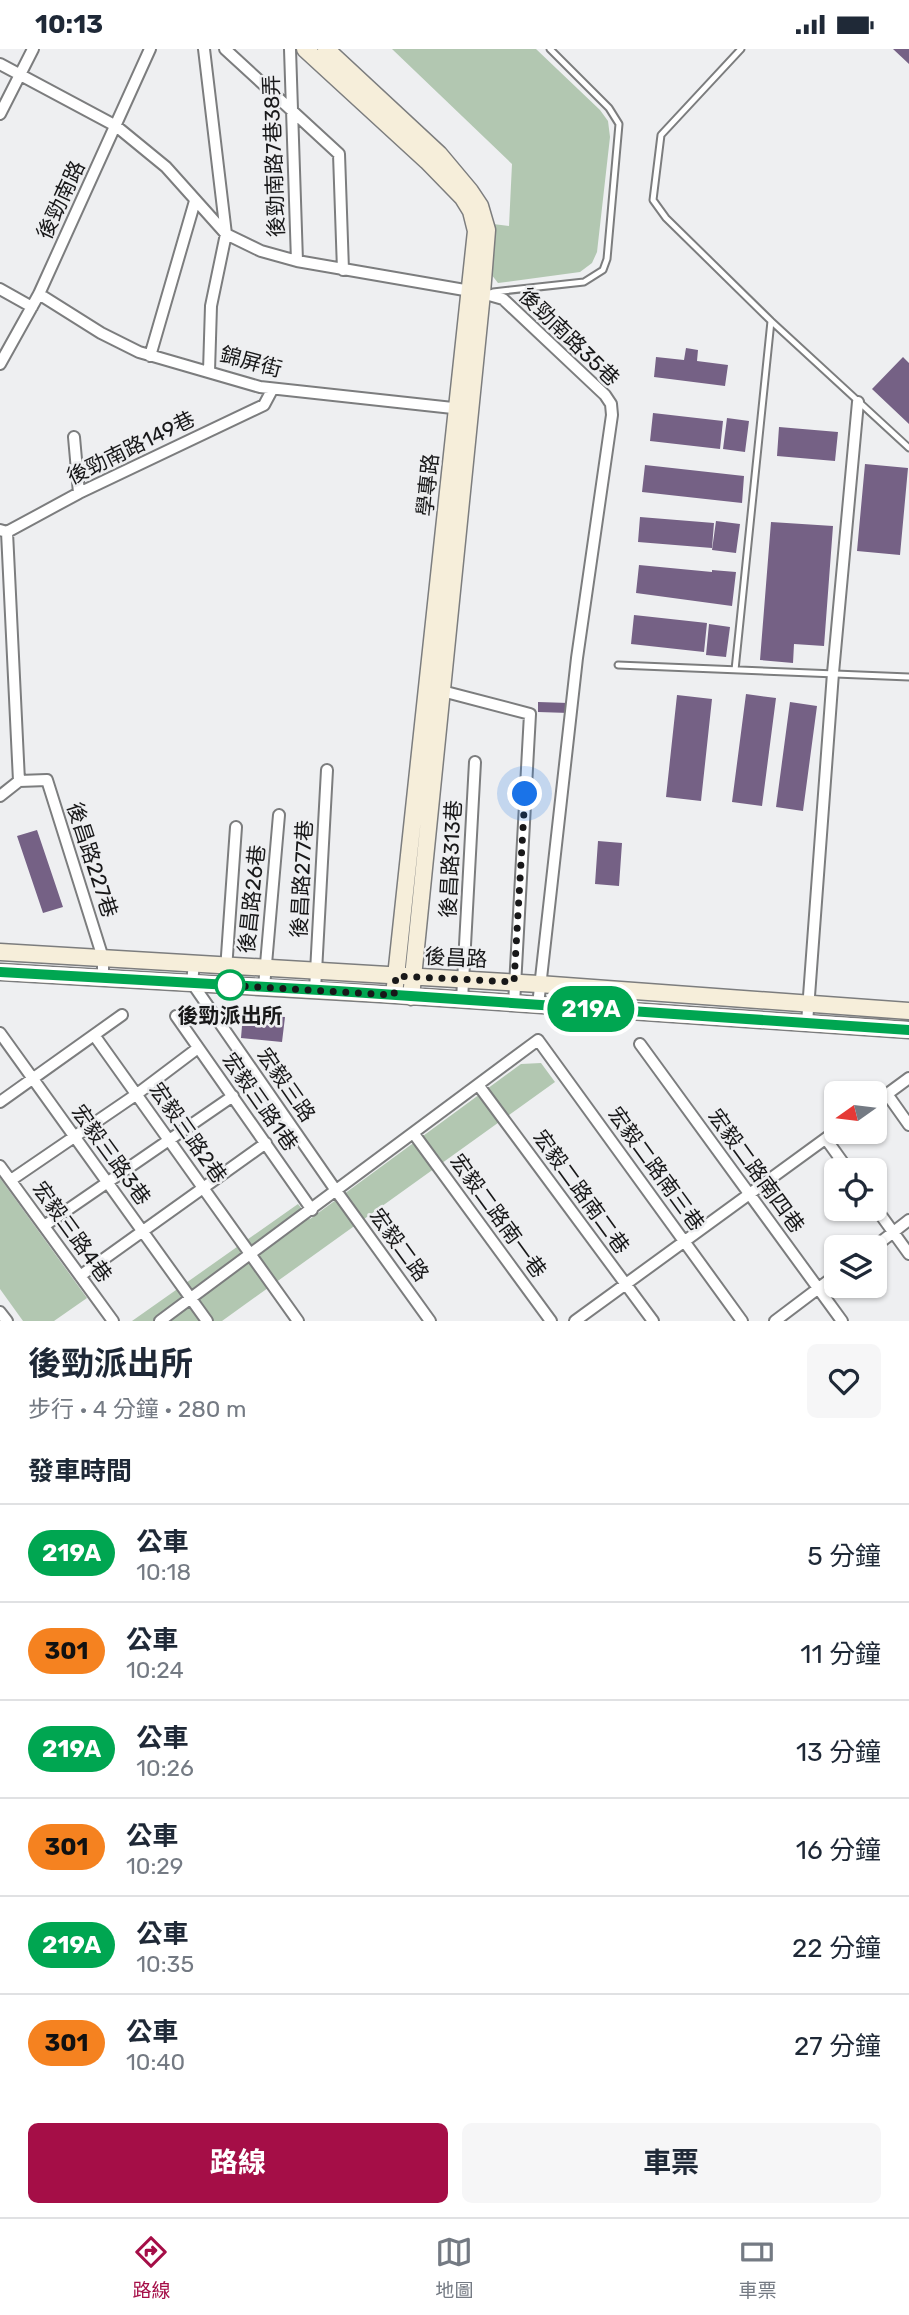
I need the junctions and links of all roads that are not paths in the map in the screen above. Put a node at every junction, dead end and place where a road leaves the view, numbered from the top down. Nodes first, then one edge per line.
1 (33, 49) edge
2 (150, 49) edge
3 (204, 49) edge
4 (225, 49) edge
5 (290, 49) edge
6 (305, 49) edge
7 (326, 49) edge
8 (550, 49) edge
9 (741, 49) edge
10 (0, 64) edge
11 (20, 75) junction
12 (292, 111) junction
13 (0, 114) edge
14 (116, 126) junction
15 (195, 201) junction
16 (226, 234) junction
17 (296, 261) junction
18 (343, 269) junction
19 (0, 289) edge
20 (476, 292) junction
21 (40, 294) junction
22 (32, 307) junction
23 (771, 321) junction
24 (150, 356) junction
25 (0, 364) edge
26 (208, 371) junction
27 (272, 390) junction
28 (858, 402) junction
29 (464, 409) junction
30 (74, 437) dead end
31 (909, 448) edge
32 (79, 493) junction
33 (4, 531) edge
34 (618, 666) dead end
35 (735, 670) junction
36 (834, 673) junction
37 (909, 677) edge
38 (442, 691) junction
39 (475, 762) dead end
40 (327, 770) dead end
41 (19, 781) junction
42 (0, 796) edge
43 (279, 815) dead end
44 (236, 827) dead end
45 (0, 952) edge
46 (103, 958) junction
47 (194, 963) junction
48 (225, 965) junction
49 (264, 967) junction
50 (316, 970) junction
51 (0, 972) edge
52 (396, 976) junction
53 (414, 977) junction
54 (103, 978) junction
55 (464, 980) junction
56 (514, 982) junction
57 (192, 983) junction
58 (539, 984) junction
59 (225, 985) junction
60 (264, 987) junction
61 (315, 990) junction
62 (394, 995) junction
63 (411, 997) junction
64 (462, 1000) junction
65 (808, 1003) junction
66 (514, 1004) junction
67 (538, 1005) junction
68 (909, 1011) edge
69 (122, 1015) dead end
70 (176, 1016) dead end
71 (807, 1023) junction
72 (909, 1030) edge
73 (0, 1033) edge
74 (94, 1035) junction
75 (640, 1044) dead end
76 (198, 1048) junction
77 (909, 1078) edge
78 (33, 1079) junction
79 (479, 1086) junction
80 (137, 1094) junction
81 (887, 1094) joint
82 (233, 1096) junction
83 (0, 1102) edge
84 (909, 1125) edge
85 (414, 1133) junction
86 (74, 1136) junction
87 (169, 1139) junction
88 (824, 1140) edge
89 (266, 1143) junction
90 (0, 1165) edge
91 (11, 1180) junction
92 (108, 1183) junction
93 (204, 1189) junction
94 (337, 1192) junction
95 (749, 1194) junction
96 (312, 1210) junction
97 (909, 1220) edge
98 (885, 1221) edge
99 (44, 1226) junction
100 (143, 1232) junction
101 (893, 1232) junction
102 (887, 1237) edge
103 (684, 1241) junction
104 (909, 1254) edge
105 (251, 1255) junction
106 (80, 1276) junction
107 (626, 1284) junction
108 (824, 1284) edge
109 (818, 1289) junction
110 (191, 1299) junction
111 (0, 1312) edge
112 (7, 1321) edge
113 (113, 1321) edge
114 (160, 1321) edge
115 (208, 1321) edge
116 (298, 1321) edge
117 (430, 1321) edge
118 (551, 1321) edge
119 (575, 1321) edge
120 (653, 1321) edge
121 (742, 1321) edge
122 (775, 1321) edge
123 (842, 1321) edge

1 - 11 street
2 - 14 street, 後勁南路
3 - 16 street
4 - 12 street
5 - 12 street, 後勁南路7巷38弄
6 - 20 street, 學專路
7 - 20 street, 學專路
8 - 20 lane
9 - 23 lane
10 - 11 street, 後勁南路35巷
11 - 13 street
11 - 14 street, 後勁南路35巷
12 - 17 street, 後勁南路7巷38弄
12 - 18 street
14 - 15 street, 後勁南路35巷
14 - 21 street, 後勁南路
15 - 16 street, 後勁南路35巷
15 - 24 street
16 - 17 street, 後勁南路35巷
16 - 26 street
17 - 18 street, 後勁南路35巷
18 - 20 street, 後勁南路35巷
19 - 22 street
20 - 29 street, 學專路
20 - 58 street, 後勁南路35巷
21 - 22 street, 後勁南路
21 - 24 street, 錦屏街
22 - 25 street, 後勁南路
23 - 28 lane
23 - 35 lane
24 - 26 street, 錦屏街
26 - 27 street, 錦屏街
27 - 29 street, 錦屏街
27 - 32 street, 後勁南路149巷
28 - 31 lane
28 - 36 street
29 - 38 street, 學專路
29 - 52 street, 學專路
30 - 32 street
32 - 33 street, 後勁南路149巷
33 - 41 street
34 - 35 lane
35 - 36 lane
36 - 37 lane
36 - 65 street
38 - 53 street, 學專路
38 - 56 street
39 - 55 street, 後昌路313巷
40 - 50 street, 後昌路277巷
41 - 42 street
41 - 46 street, 後昌路227巷
43 - 49 street, 後昌路26巷
44 - 48 street
45 - 46 street, 後昌路
46 - 47 street, 後昌路
46 - 54 street, 後昌路227巷
47 - 48 street, 後昌路
47 - 57 street
48 - 49 street, 後昌路
48 - 59 street
49 - 50 street, 後昌路
49 - 60 street, 後昌路26巷
50 - 52 street, 後昌路
50 - 61 street, 後昌路277巷
51 - 54 street, 後昌路
52 - 53 street, 後昌路
52 - 62 street, 學專路
53 - 55 street, 後昌路
53 - 63 street, 學專路
54 - 57 street, 後昌路
55 - 56 street, 後昌路
55 - 64 street, 後昌路313巷
56 - 58 street, 後昌路
56 - 66 street
57 - 59 street, 後昌路
57 - 94 street, 宏毅三路
58 - 65 street, 後昌路
58 - 67 street, 後勁南路35巷
59 - 60 street, 後昌路
60 - 61 street, 後昌路
61 - 62 street, 後昌路
62 - 63 street, 後昌路
63 - 64 street, 後昌路
64 - 66 street, 後昌路
65 - 68 street, 後昌路
65 - 71 street
66 - 67 street, 後昌路
67 - 71 street, 後昌路
69 - 74 street
70 - 76 street, 宏毅三路1巷
71 - 72 street, 後昌路
73 - 78 street, 宏毅三路3巷
74 - 78 street
74 - 80 street, 宏毅三路2巷
75 - 95 street, 宏毅二路南四巷
76 - 80 street
76 - 82 street, 宏毅三路1巷
77 - 81 street
78 - 83 street
78 - 86 street, 宏毅三路3巷
79 - 85 street
79 - 103 street, 宏毅二路南三巷
79 - 107 street, 宏毅二路南二巷
80 - 86 street
80 - 87 street, 宏毅三路2巷
81 - 84 street
82 - 87 street
82 - 89 street, 宏毅三路1巷
85 - 94 street
85 - 118 street, 宏毅二路南一巷
86 - 91 street
86 - 92 street, 宏毅三路3巷
87 - 92 street
87 - 93 street, 宏毅三路2巷
88 - 95 street
89 - 93 street
89 - 96 street, 宏毅三路1巷
90 - 91 street, 宏毅三路4巷
91 - 99 street, 宏毅三路4巷
92 - 99 street
92 - 100 street, 宏毅三路3巷
93 - 100 street
93 - 105 street, 宏毅三路2巷
94 - 96 street
94 - 117 street, 宏毅二路
95 - 103 street
95 - 109 street, 宏毅二路南四巷
96 - 105 street
97 - 101 street
98 - 101 street
99 - 106 street, 宏毅三路4巷
100 - 106 street
100 - 110 street, 宏毅三路3巷
101 - 102 street
101 - 104 street
103 - 107 street
103 - 121 street, 宏毅二路南三巷
105 - 110 street
105 - 116 street, 宏毅三路2巷
106 - 113 street, 宏毅三路4巷
107 - 119 street
107 - 120 street, 宏毅二路南二巷
108 - 109 street
109 - 122 street
109 - 123 street, 宏毅二路南四巷
110 - 114 street
110 - 115 street, 宏毅三路3巷
111 - 112 street

